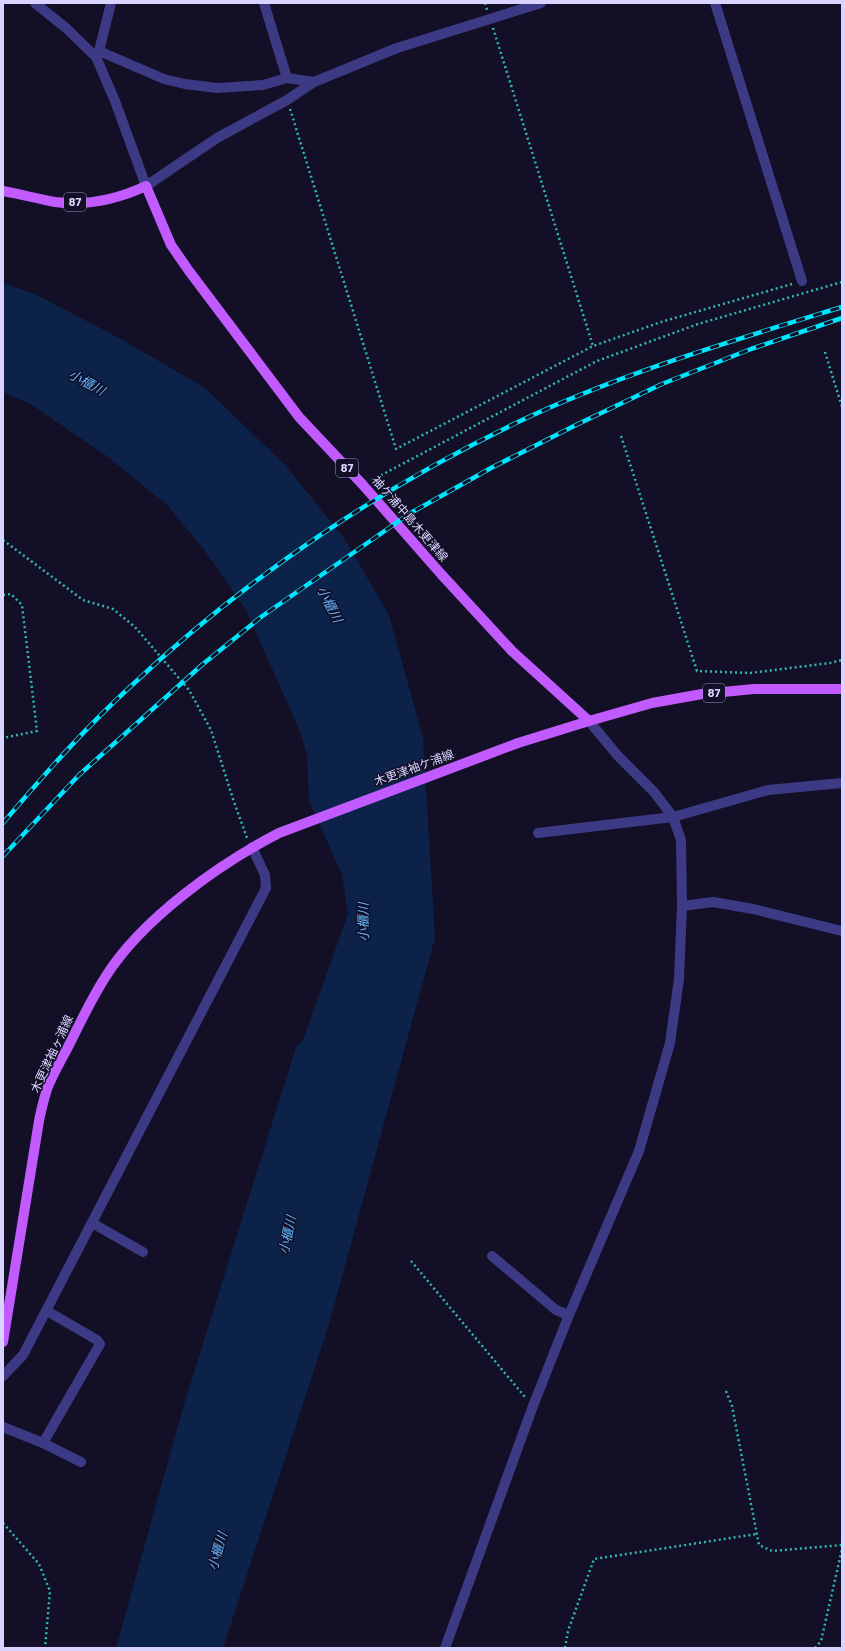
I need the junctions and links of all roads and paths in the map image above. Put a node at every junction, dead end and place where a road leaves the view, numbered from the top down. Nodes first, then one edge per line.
1 (35, 3) edge
2 (111, 3) edge
3 (264, 3) edge
4 (485, 3) edge
5 (541, 3) edge
6 (715, 3) edge
7 (490, 19) junction
8 (98, 54) junction
9 (287, 78) junction
10 (314, 82) junction
11 (287, 100) junction
12 (146, 186) junction
13 (3, 191) edge
14 (802, 281) joint
15 (842, 282) edge
16 (592, 346) junction
17 (825, 352) dead end
18 (842, 407) edge
19 (621, 436) dead end
20 (363, 485) junction
21 (3, 540) edge
22 (3, 595) edge
23 (842, 660) edge
24 (842, 689) edge
25 (589, 721) junction
26 (3, 738) edge
27 (842, 783) edge
28 (673, 817) junction
29 (538, 833) dead end
30 (252, 847) junction
31 (682, 906) junction
32 (842, 931) edge
33 (92, 1223) junction
34 (143, 1252) dead end
35 (492, 1256) dead end
36 (411, 1261) dead end
37 (47, 1311) junction
38 (569, 1315) junction
39 (3, 1342) edge
40 (3, 1376) edge
41 (726, 1391) dead end
42 (533, 1406) junction
43 (3, 1427) edge
44 (43, 1444) junction
45 (81, 1462) dead end
46 (3, 1523) edge
47 (757, 1534) junction
48 (842, 1545) edge
49 (842, 1549) edge
50 (45, 1648) edge
51 (445, 1648) edge
52 (565, 1648) edge
53 (815, 1648) edge

1 - 8 street
2 - 8 street
3 - 9 street
4 - 7 path
5 - 7 street
6 - 14 street
7 - 10 street
7 - 16 path
8 - 9 street
8 - 12 street
9 - 10 street
10 - 11 street
11 - 12 street
11 - 16 path
12 - 13 main road, 87
12 - 20 main road, 袖ケ浦中島木更津線 / 87
14 - 16 path
15 - 20 path
17 - 18 path
19 - 23 path
20 - 25 main road, 袖ケ浦中島木更津線 / 87
21 - 30 path
22 - 26 path
24 - 25 main road, 87
25 - 28 street
25 - 30 main road, 木更津袖ケ浦線
27 - 28 street
28 - 29 street
28 - 31 street
30 - 33 street
30 - 39 main road, 木更津袖ヶ浦線
31 - 32 street
31 - 38 street
33 - 34 street
33 - 37 street
35 - 38 street
36 - 42 path
37 - 40 street
37 - 44 street
38 - 42 street
41 - 47 path
42 - 51 street
43 - 44 street
44 - 45 street
46 - 50 path
47 - 48 path
47 - 52 path
49 - 53 path

